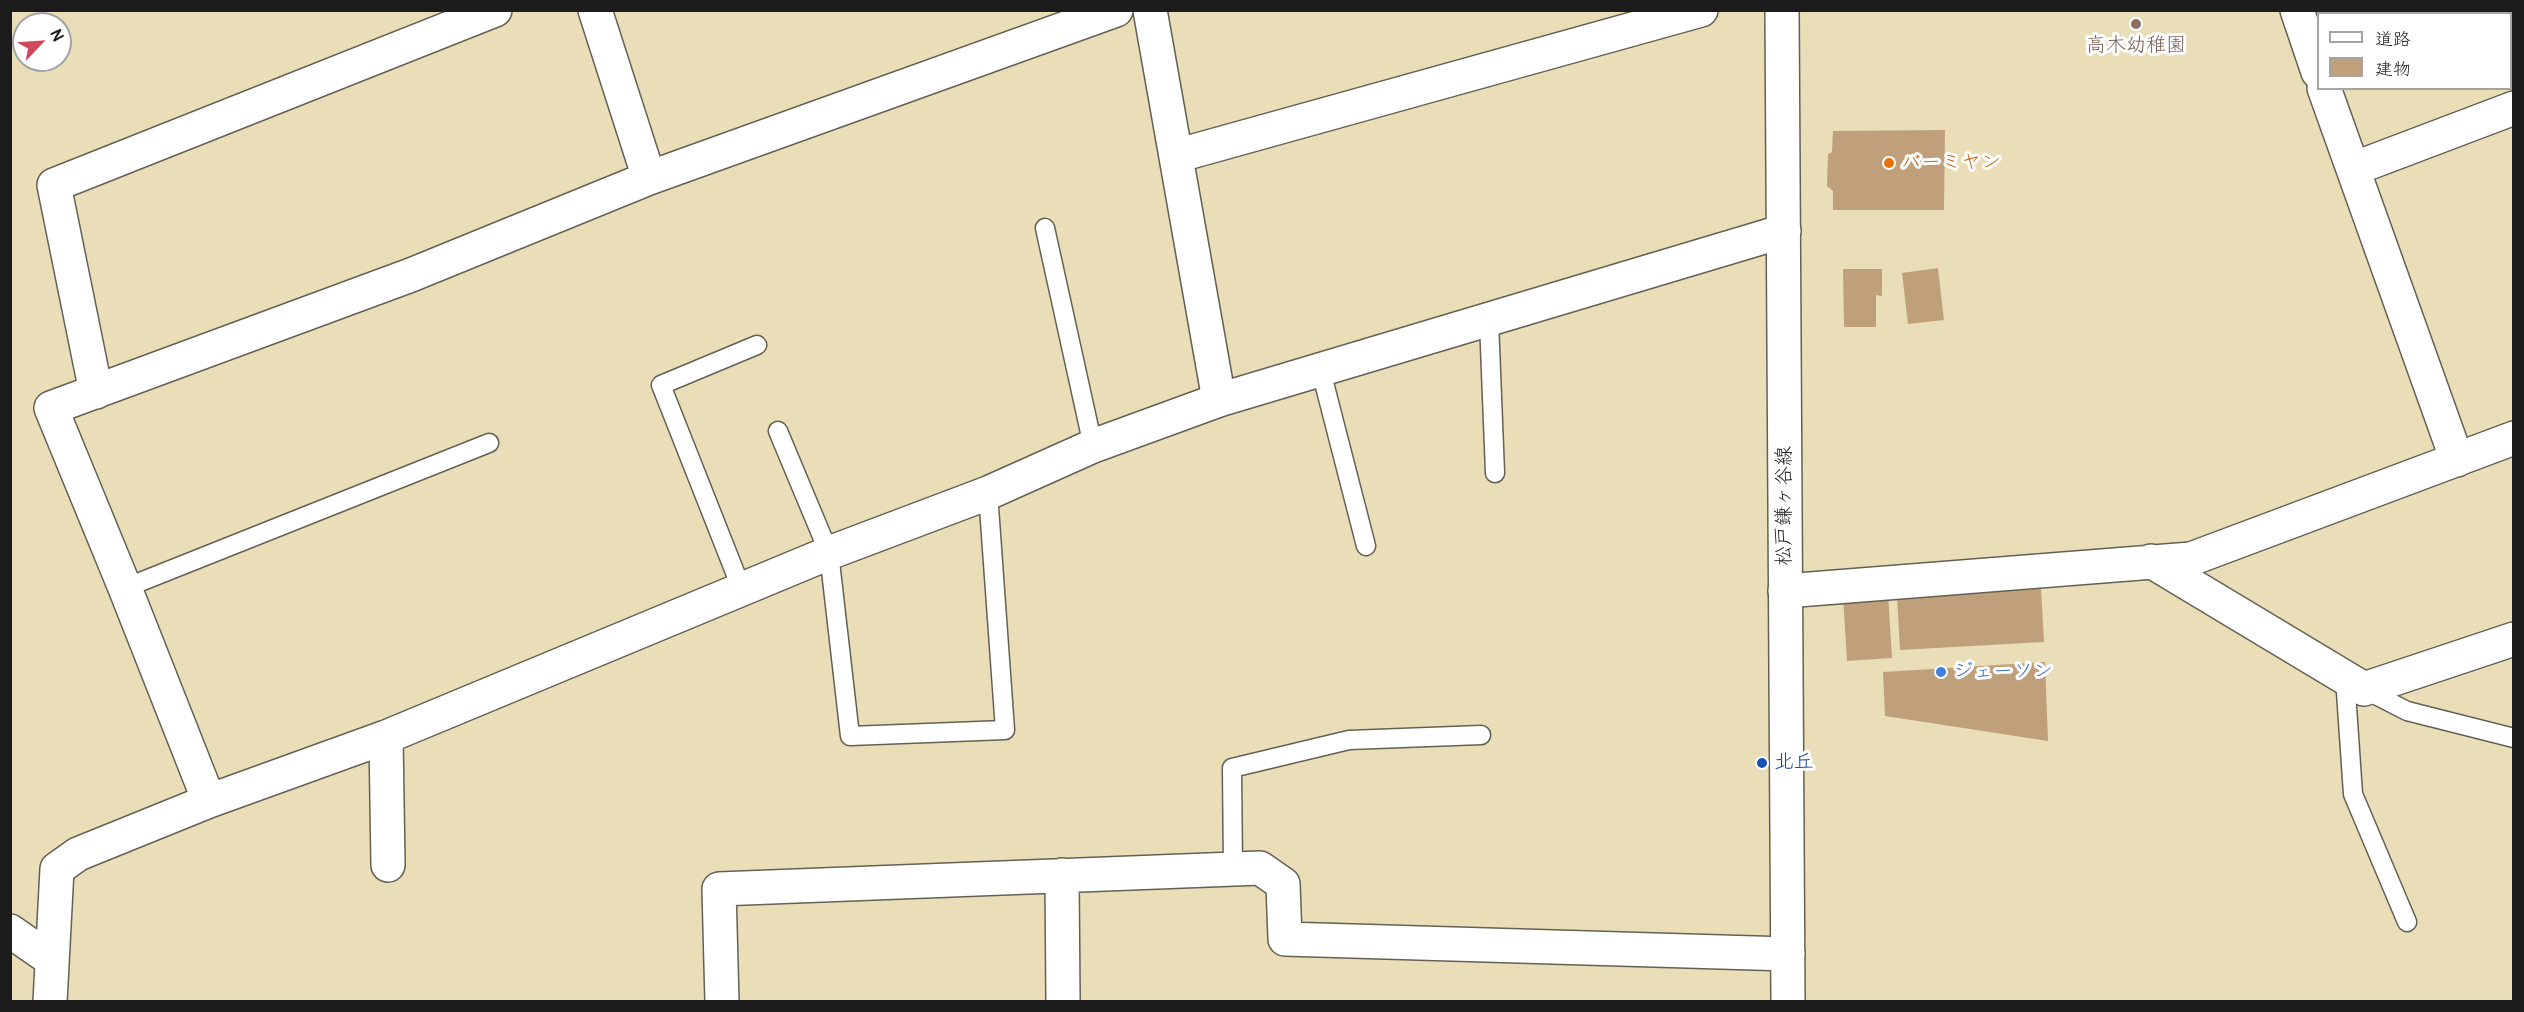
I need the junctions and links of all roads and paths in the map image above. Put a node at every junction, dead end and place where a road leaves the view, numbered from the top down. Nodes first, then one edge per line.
1 (495, 10) edge
2 (1116, 10) edge
3 (1150, 10) edge
4 (1701, 10) edge
5 (1782, 10) edge
6 (2297, 10) edge
7 (596, 11) edge
8 (2317, 66) edge
9 (2325, 90) edge
10 (2514, 108) edge
11 (1176, 156) junction
12 (2353, 169) junction
13 (649, 178) junction
14 (1045, 228) dead end
15 (1784, 231) junction
16 (1489, 321) junction
17 (757, 345) dead end
18 (1321, 370) junction
19 (96, 392) junction
20 (1219, 400) junction
21 (778, 431) dead end
22 (2514, 438) edge
23 (489, 443) dead end
24 (1093, 446) junction
25 (2457, 460) junction
26 (1495, 472) dead end
27 (988, 492) junction
28 (1366, 546) dead end
29 (829, 553) junction
30 (2151, 561) junction
31 (125, 588) junction
32 (742, 590) junction
33 (1785, 591) junction
34 (2514, 639) edge
35 (2354, 683) junction
36 (1481, 735) dead end
37 (386, 737) junction
38 (2514, 738) edge
39 (209, 801) junction
40 (388, 865) dead end
41 (1233, 868) junction
42 (1062, 875) junction
43 (2407, 922) dead end
44 (10, 931) edge
45 (1788, 954) junction
46 (52, 960) junction
47 (50, 1002) edge
48 (722, 1002) edge
49 (1063, 1002) edge
50 (1788, 1002) edge

1 - 19 street
2 - 13 street
3 - 11 street
4 - 11 street
5 - 15 street, 松戸鎌ヶ谷線
6 - 8 street
7 - 13 street
9 - 12 street
10 - 12 street
11 - 20 street
12 - 25 street
13 - 19 street
14 - 24 lane
15 - 16 street
15 - 33 street, 松戸鎌ヶ谷線
16 - 18 street
16 - 26 lane
17 - 32 lane
18 - 20 street
18 - 28 lane
19 - 31 street
20 - 24 street
21 - 29 lane
22 - 25 street
23 - 31 lane
24 - 27 street
25 - 30 street
27 - 29 street
27 - 29 lane
29 - 32 street
30 - 33 street
30 - 35 street
31 - 39 street
32 - 37 street
33 - 45 street, 松戸鎌ヶ谷線
34 - 35 street
35 - 38 lane
35 - 43 lane
36 - 41 lane
37 - 39 street
37 - 40 street
39 - 46 street
41 - 42 street
41 - 45 street
42 - 48 street
42 - 49 street
44 - 46 street
45 - 50 street, 松戸鎌ヶ谷線
46 - 47 street

